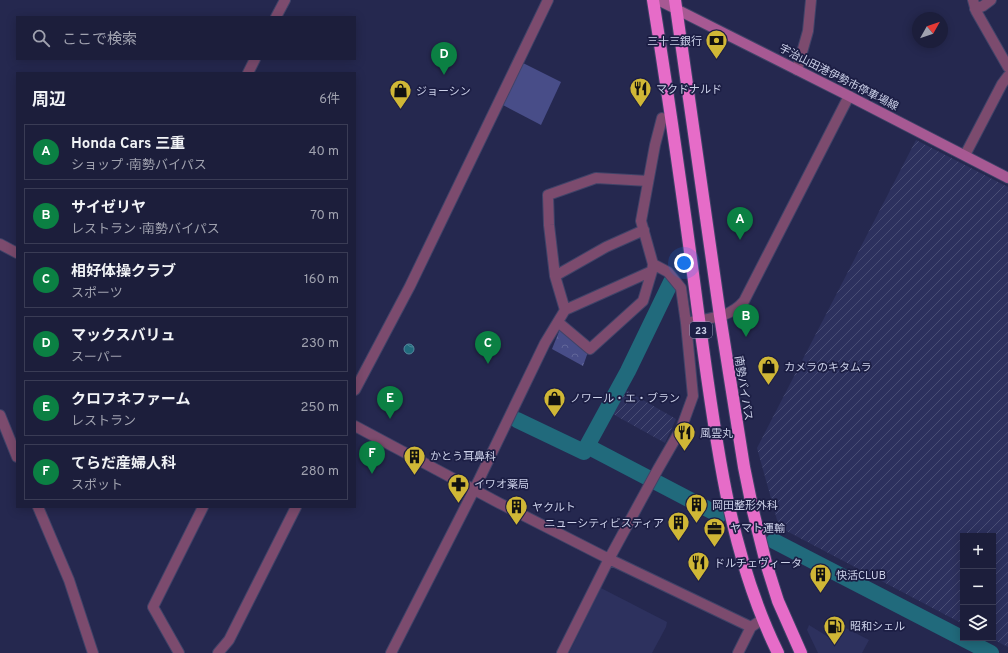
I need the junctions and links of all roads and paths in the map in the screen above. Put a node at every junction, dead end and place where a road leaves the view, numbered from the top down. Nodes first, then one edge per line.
1 (285, 0) edge
2 (548, 0) edge
3 (653, 0) edge
4 (658, 0) edge
5 (811, 0) edge
6 (990, 0) edge
7 (676, 4) edge
8 (974, 4) edge
9 (277, 16) edge
10 (254, 60) edge
11 (1008, 67) edge
12 (797, 70) junction
13 (248, 72) edge
14 (1008, 76) edge
15 (849, 96) junction
16 (662, 118) dead end
17 (965, 155) junction
18 (1008, 178) edge
19 (648, 181) junction
20 (644, 230) junction
21 (0, 244) edge
22 (16, 252) edge
23 (653, 267) junction
24 (555, 276) junction
25 (565, 310) junction
26 (720, 316) junction
27 (700, 320) junction
28 (558, 322) junction
29 (686, 323) junction
30 (356, 388) edge
31 (0, 415) edge
32 (356, 427) edge
33 (16, 455) edge
34 (474, 490) junction
35 (38, 508) edge
36 (202, 508) edge
37 (295, 508) edge
38 (609, 559) junction
39 (763, 619) junction
40 (751, 627) junction
41 (93, 653) edge
42 (179, 653) edge
43 (218, 653) edge
44 (391, 653) edge
45 (562, 653) edge
46 (738, 653) edge
47 (778, 653) edge
48 (801, 653) edge

1 - 9 street
2 - 30 street
3 - 27 highway, 23
4 - 7 main road, 宇治山田港伊勢市停車場線
5 - 12 street
6 - 8 street
7 - 12 main road, 宇治山田港伊勢市停車場線
7 - 26 highway, 南勢バイパス / 23
8 - 11 street
10 - 13 street
12 - 15 main road, 宇治山田港伊勢市停車場線
14 - 17 street
15 - 17 main road, 宇治山田港伊勢市停車場線
15 - 26 street
16 - 19 street
17 - 18 main road, 宇治山田港伊勢市停車場線
19 - 20 street
19 - 24 street
20 - 23 street
20 - 24 street
21 - 22 street
23 - 25 street
23 - 28 street
23 - 29 street
24 - 25 street
25 - 28 street
26 - 27 street
26 - 48 highway, 南勢バイパス / 23
27 - 29 street
27 - 39 highway, 23
28 - 34 street
29 - 38 street
31 - 33 street
32 - 34 street
34 - 38 street
34 - 44 street
35 - 41 street
36 - 42 street
37 - 43 street
38 - 40 street
38 - 45 street
39 - 40 street
39 - 47 highway, 23
40 - 46 street

